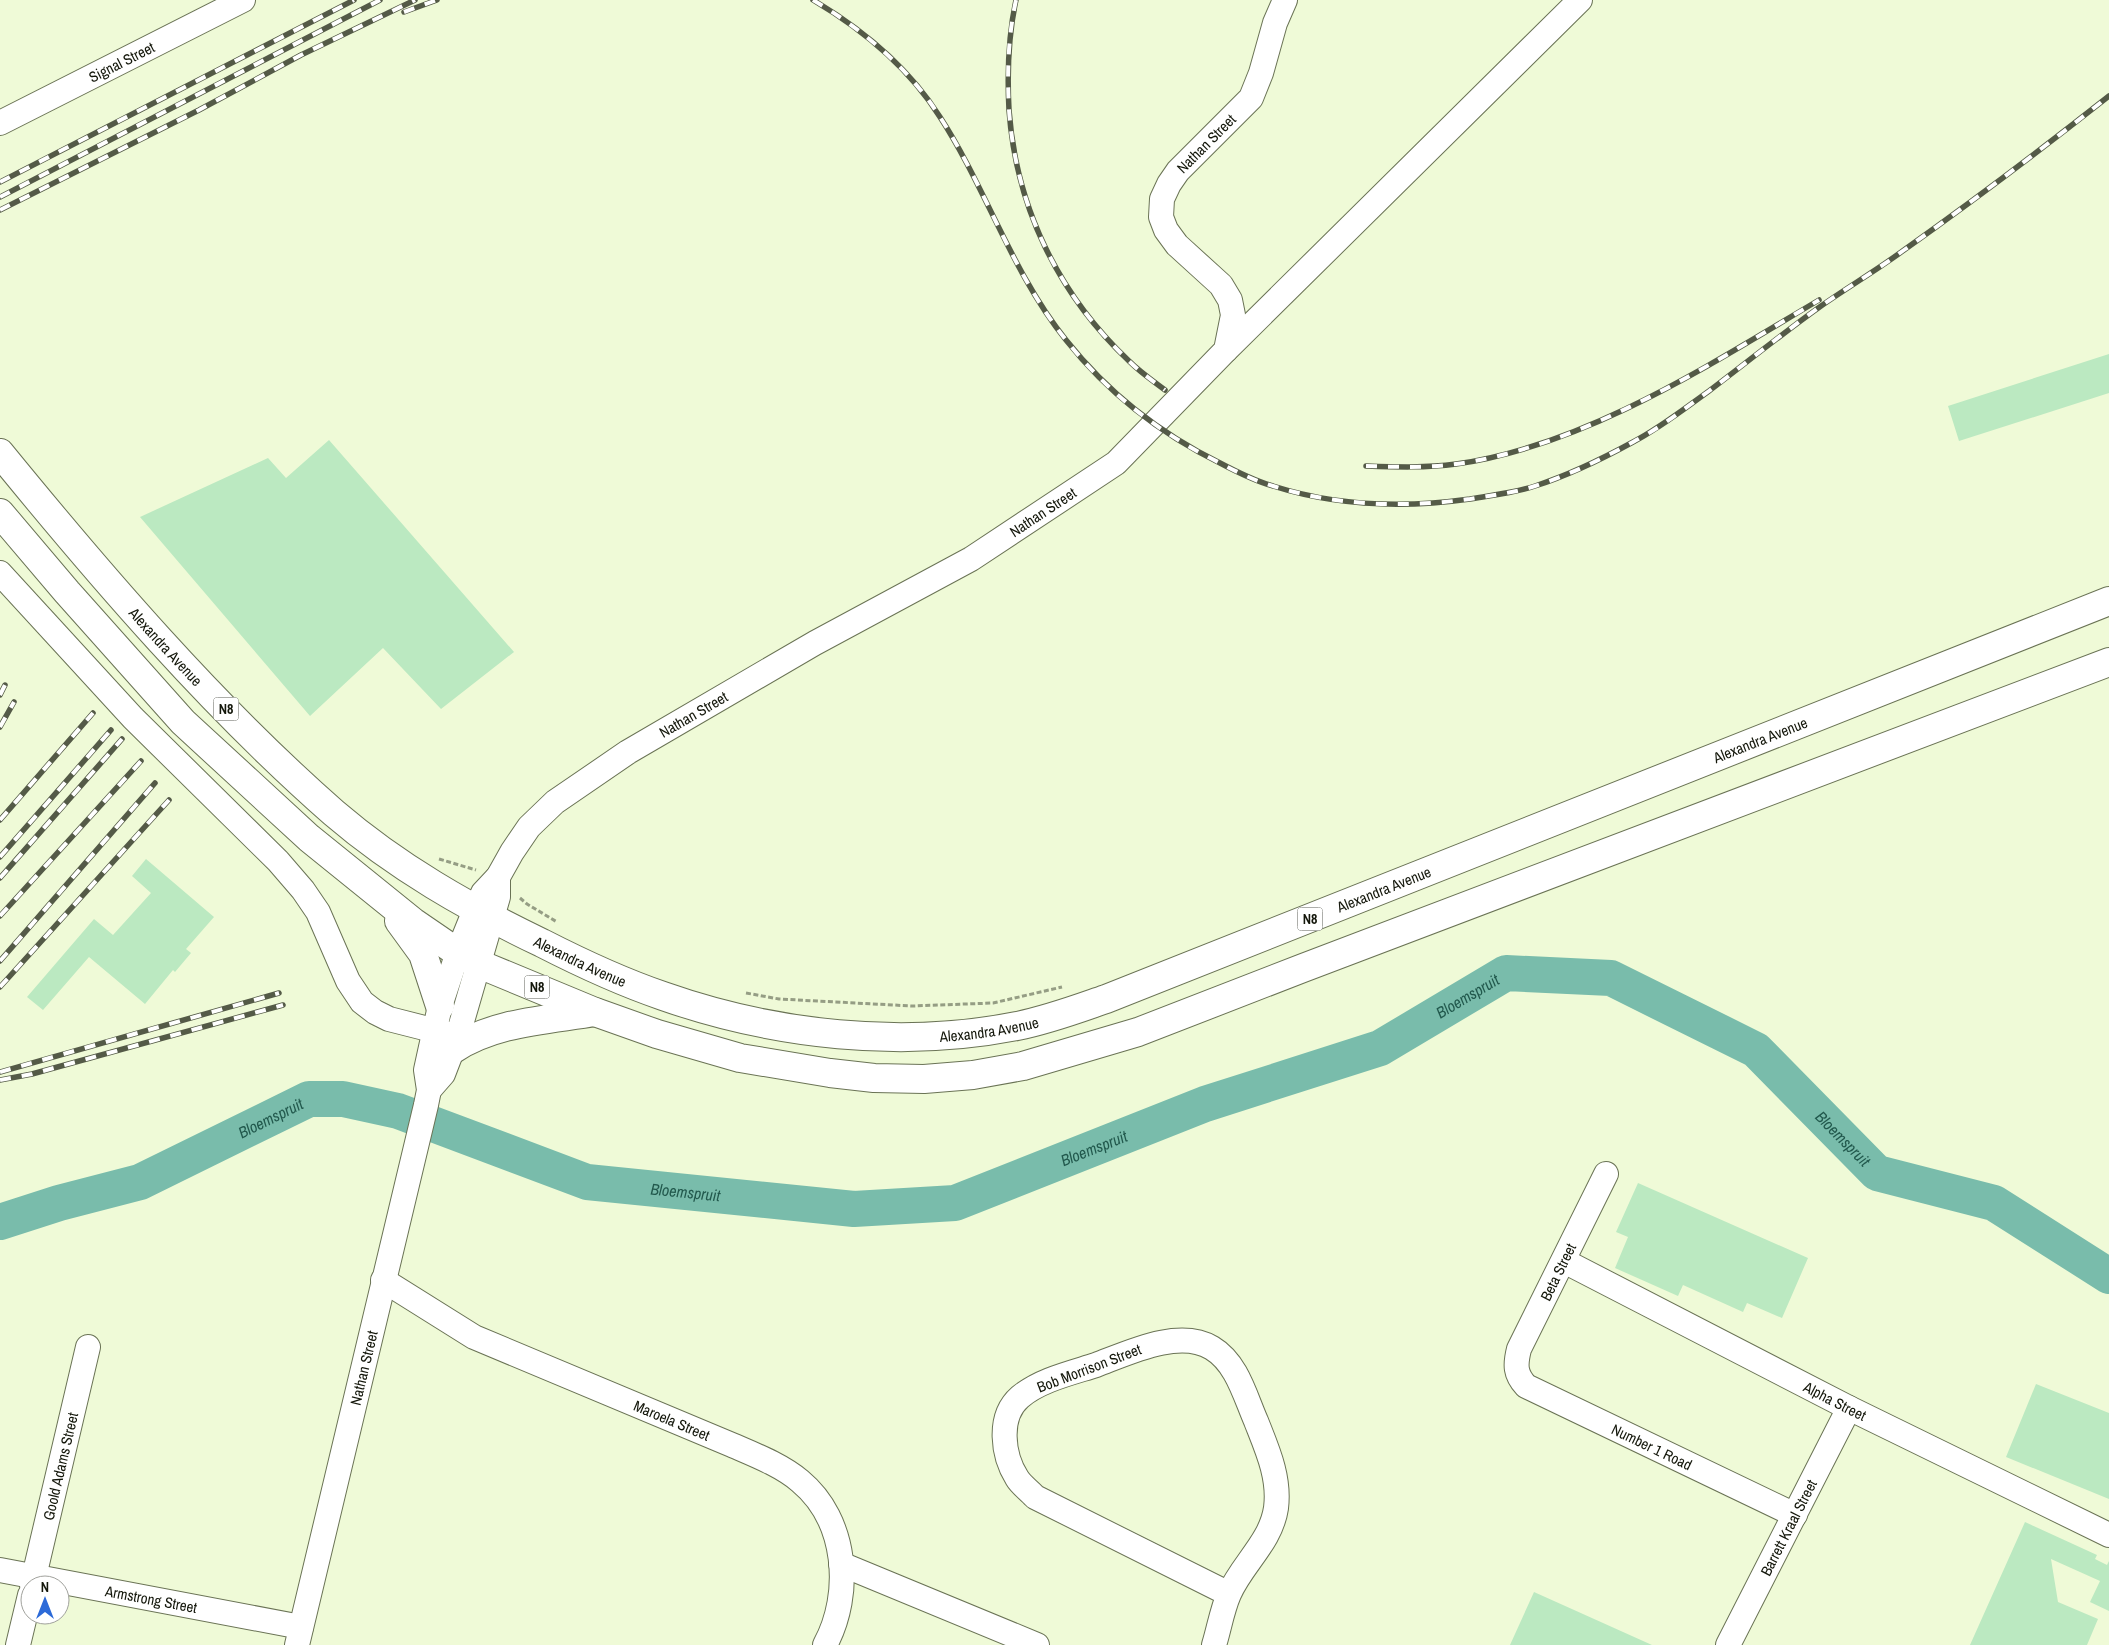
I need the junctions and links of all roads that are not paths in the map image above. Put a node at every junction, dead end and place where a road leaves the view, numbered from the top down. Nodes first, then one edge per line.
1 (243, 0) edge
2 (1285, 0) edge
3 (1580, 0) edge
4 (0, 123) edge
5 (1226, 350) junction
6 (0, 453) edge
7 (0, 513) edge
8 (0, 573) edge
9 (2109, 601) edge
10 (2109, 662) edge
11 (376, 893) junction
12 (483, 915) junction
13 (469, 958) junction
14 (595, 1012) junction
15 (446, 1030) junction
16 (1606, 1174) dead end
17 (1564, 1261) junction
18 (383, 1280) junction
19 (88, 1347) dead end
20 (1516, 1370) joint
21 (1849, 1408) junction
22 (1795, 1515) junction
23 (2109, 1535) edge
24 (842, 1564) junction
25 (0, 1570) edge
26 (35, 1575) edge
27 (20, 1580) edge
28 (70, 1593) edge
29 (1229, 1594) junction
30 (23, 1625) edge
31 (299, 1636) edge
32 (18, 1645) edge
33 (825, 1645) edge
34 (1037, 1645) edge
35 (1214, 1645) edge
36 (1728, 1645) edge

1 - 4 street, Signal Street
2 - 5 street, Nathan Street
3 - 5 street
5 - 12 street, Nathan Street
6 - 12 highway, Alexandra Avenue / N8
7 - 11 highway, N8
8 - 15 street
9 - 12 highway, Alexandra Avenue / N8
10 - 14 highway, N8
11 - 13 highway, N8
11 - 15 highway
12 - 13 street, Nathan Street
13 - 14 highway, N8
13 - 15 street, Nathan Street
13 - 15 street, Nathan Street
14 - 15 highway
15 - 18 street, Nathan Street
16 - 17 street, Beta Street
17 - 20 street, Beta Street
17 - 21 street, Alpha Street
18 - 24 street, Maroela Street
18 - 31 street, Nathan Street
19 - 26 street, Goold Adams Street
20 - 22 street, Number 1 Road
21 - 22 street, Barrett Kraal Street
21 - 23 street, Alpha Street
22 - 36 street, Barrett Kraal Street
24 - 33 street, Maroela Street
24 - 34 street
25 - 27 street, Armstrong Street
28 - 31 street, Armstrong Street
29 - 29 street, Bob Morrison Street
29 - 35 street, Bob Morrison Street
30 - 32 street, Goold Adams Street

